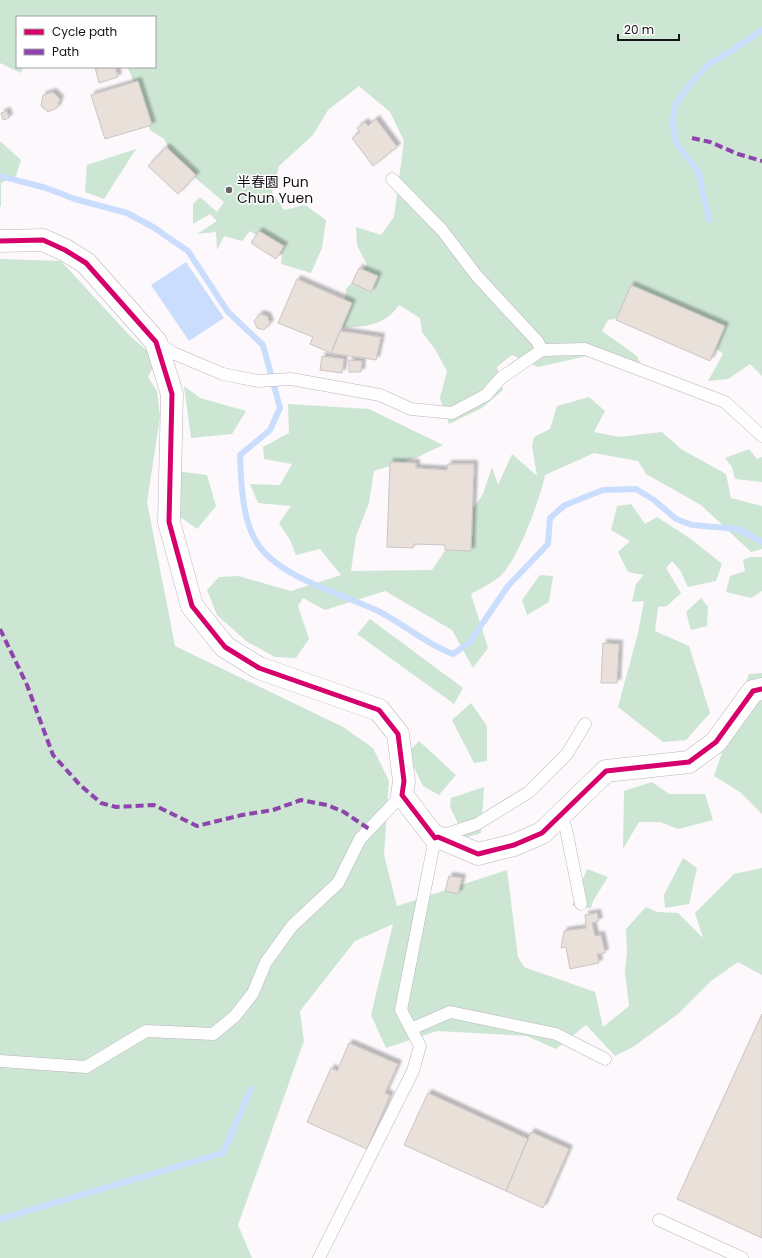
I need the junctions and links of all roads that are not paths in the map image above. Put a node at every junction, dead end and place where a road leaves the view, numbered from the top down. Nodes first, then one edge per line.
1 (392, 179) dead end
2 (0, 241) edge
3 (156, 342) junction
4 (542, 350) junction
5 (762, 436) edge
6 (762, 689) edge
7 (585, 724) dead end
8 (402, 795) junction
9 (560, 815) junction
10 (437, 837) junction
11 (581, 904) dead end
12 (411, 1029) junction
13 (605, 1059) dead end
14 (0, 1061) edge
15 (659, 1220) dead end
16 (320, 1258) edge
17 (742, 1258) edge

1 - 4 lane
2 - 3 street
3 - 4 lane
3 - 8 street
4 - 5 lane
6 - 9 street
7 - 10 lane
8 - 10 street
8 - 14 lane
9 - 10 street
9 - 11 lane
10 - 12 lane
12 - 13 lane
12 - 16 lane
15 - 17 lane

